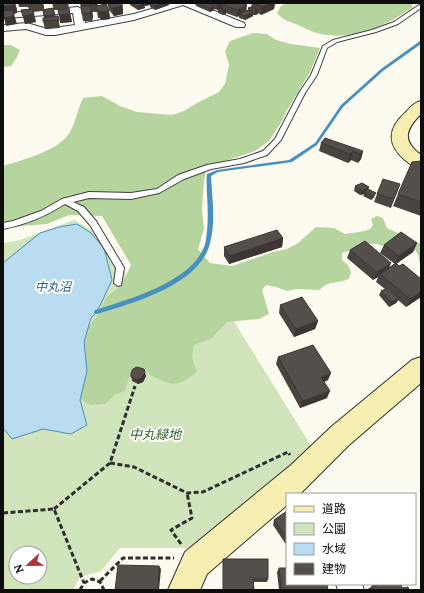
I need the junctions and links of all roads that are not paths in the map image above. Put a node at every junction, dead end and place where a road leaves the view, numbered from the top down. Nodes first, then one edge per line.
1 (182, 3) edge
2 (186, 3) edge
3 (421, 6) edge
4 (3, 17) edge
5 (240, 25) dead end
6 (80, 27) junction
7 (3, 28) edge
8 (421, 106) edge
9 (421, 164) edge
10 (65, 201) junction
11 (3, 226) edge
12 (118, 283) dead end
13 (421, 368) edge
14 (184, 590) edge

1 - 6 street
2 - 5 street
3 - 10 lane
4 - 6 street
6 - 7 street
8 - 9 street
10 - 11 lane
10 - 12 lane
13 - 14 street

